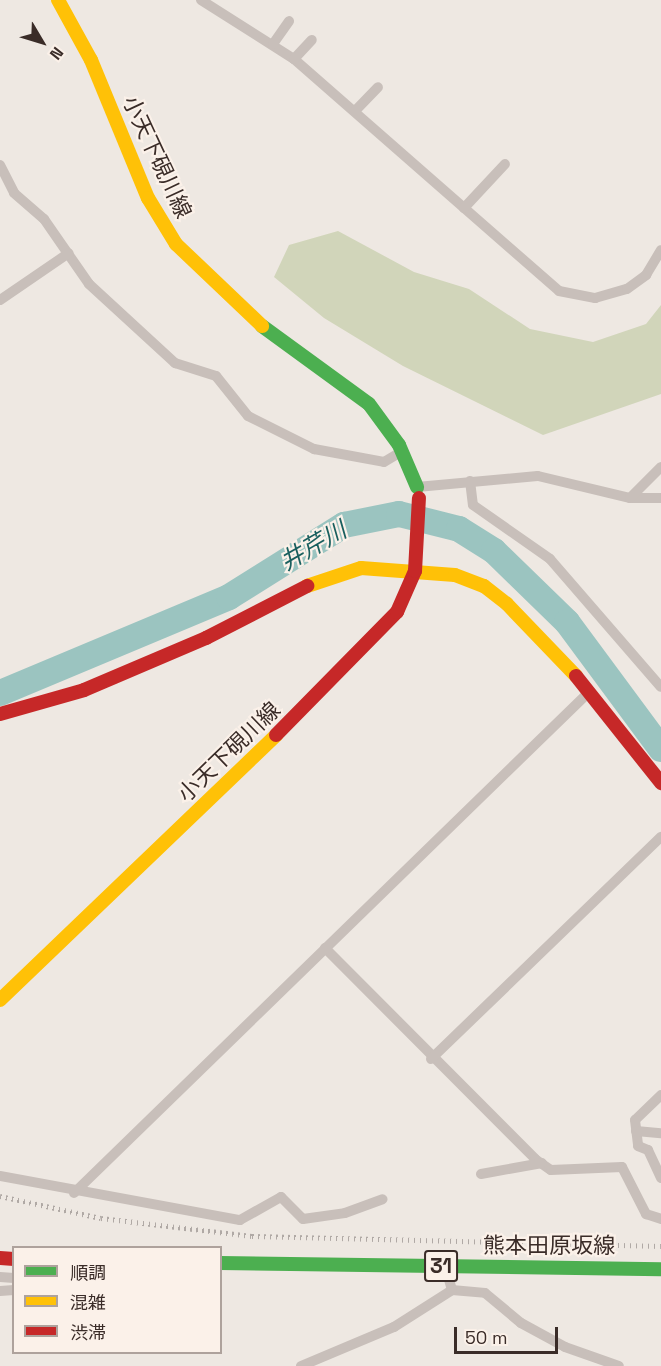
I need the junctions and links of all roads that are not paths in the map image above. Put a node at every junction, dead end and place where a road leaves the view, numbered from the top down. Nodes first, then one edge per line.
1 (58, 0) edge
2 (201, 0) edge
3 (289, 21) dead end
4 (312, 40) dead end
5 (273, 44) junction
6 (294, 59) junction
7 (378, 87) dead end
8 (355, 111) junction
9 (0, 165) edge
10 (505, 165) dead end
11 (464, 208) junction
12 (661, 250) edge
13 (69, 253) junction
14 (0, 300) edge
15 (402, 451) junction
16 (661, 467) edge
17 (470, 481) junction
18 (419, 498) junction
19 (630, 498) junction
20 (661, 498) edge
21 (416, 567) junction
22 (661, 687) edge
23 (590, 692) junction
24 (0, 714) edge
25 (661, 783) edge
26 (661, 837) edge
27 (325, 948) junction
28 (0, 1000) edge
29 (431, 1059) junction
30 (659, 1102) edge
31 (636, 1131) junction
32 (661, 1133) edge
33 (542, 1163) junction
34 (481, 1174) dead end
35 (0, 1176) edge
36 (661, 1178) edge
37 (74, 1193) junction
38 (382, 1199) dead end
39 (661, 1219) edge
40 (222, 1263) edge
41 (445, 1266) junction
42 (661, 1269) edge
43 (452, 1290) junction
44 (326, 1354) junction
45 (301, 1366) edge
46 (317, 1366) edge
47 (619, 1366) edge

1 - 15 main road, 小天下硯川線
2 - 5 street
3 - 5 street
4 - 6 street
5 - 6 street
6 - 8 street
7 - 8 street
8 - 11 street
9 - 13 street
10 - 11 street
11 - 12 street
13 - 14 street
13 - 15 street
15 - 18 main road, 小天下硯川線
16 - 19 street
17 - 18 street
17 - 19 street
17 - 22 street
18 - 21 main road, 小天下硯川線
19 - 20 street
21 - 23 main road
21 - 24 main road
21 - 28 main road, 小天下硯川線
23 - 25 main road
23 - 27 street
26 - 29 street
27 - 29 street
27 - 37 street
29 - 33 street
30 - 31 street
31 - 32 street
31 - 36 street
33 - 34 street
33 - 39 street
35 - 37 street
37 - 38 street
40 - 41 main road, 熊本田原坂線 / 31
41 - 42 main road, 熊本田原坂線 / 31
41 - 43 street
43 - 44 street
43 - 47 street
44 - 45 street
44 - 46 street

